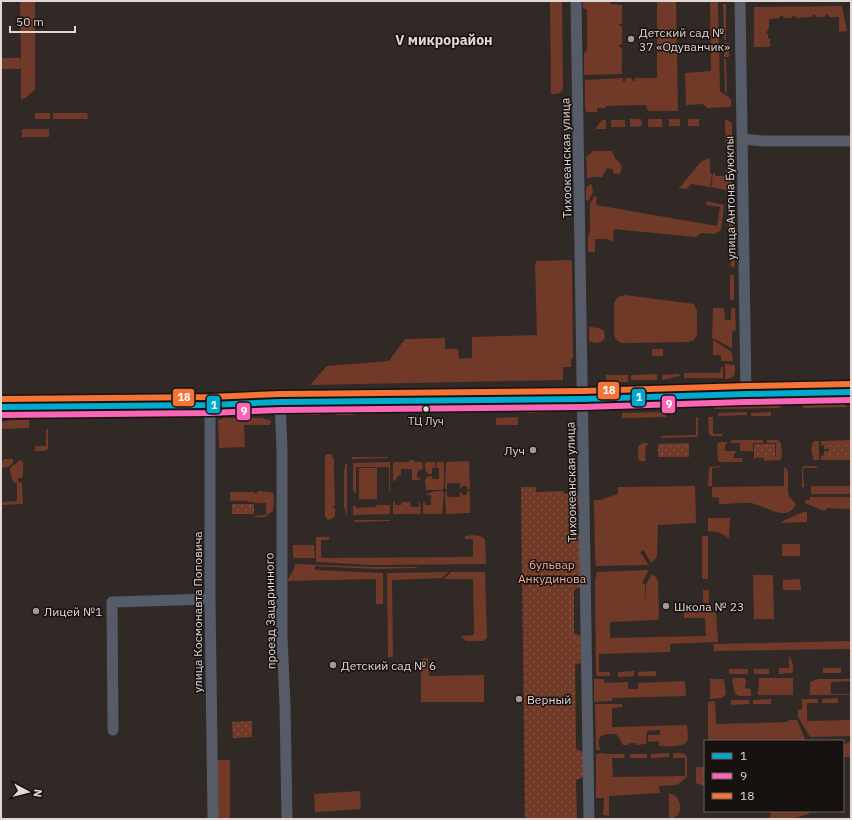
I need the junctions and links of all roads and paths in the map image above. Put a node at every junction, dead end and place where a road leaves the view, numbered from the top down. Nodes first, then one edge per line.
1 (576, 1) edge
2 (740, 1) edge
3 (742, 139) junction
4 (851, 141) edge
5 (851, 392) edge
6 (746, 394) junction
7 (583, 398) junction
8 (280, 402) junction
9 (210, 405) junction
10 (1, 407) edge
11 (210, 599) junction
12 (113, 730) dead end
13 (213, 819) edge
14 (287, 819) edge
15 (589, 819) edge

1 - 7 street, Тихоокеанская улица
2 - 3 street, улица Антона Буюклы
3 - 4 street
3 - 6 street, улица Антона Буюклы
5 - 6 main road
6 - 7 main road
7 - 8 main road
7 - 15 street, Тихоокеанская улица
8 - 9 main road
8 - 14 street, проезд Зацаринного
9 - 10 main road
9 - 11 street, улица Космонавта Поповича
11 - 12 street
11 - 13 street, улица Космонавта Поповича

